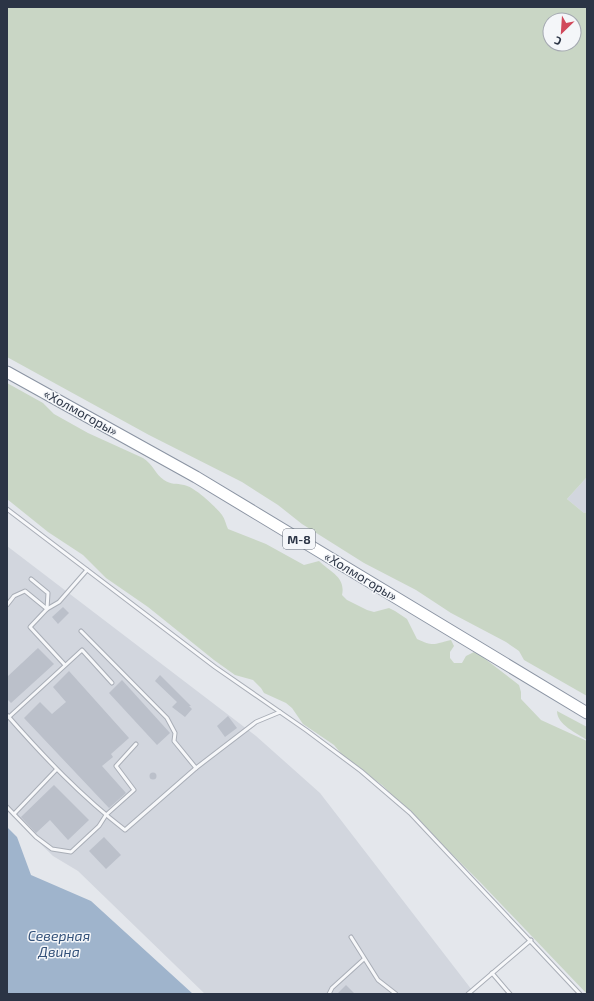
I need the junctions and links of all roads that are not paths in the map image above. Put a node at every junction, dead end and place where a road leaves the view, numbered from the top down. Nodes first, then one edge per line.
1 (7, 372) edge
2 (7, 509) edge
3 (87, 570) junction
4 (31, 579) dead end
5 (7, 605) edge
6 (47, 609) junction
7 (81, 631) dead end
8 (65, 665) junction
9 (112, 683) dead end
10 (280, 712) junction
11 (587, 713) edge
12 (8, 716) edge
13 (136, 744) dead end
14 (196, 768) junction
15 (56, 770) junction
16 (7, 807) edge
17 (14, 814) junction
18 (106, 815) junction
19 (351, 937) dead end
20 (531, 940) junction
21 (364, 959) dead end
22 (492, 973) junction
23 (329, 994) edge
24 (396, 994) edge
25 (468, 994) edge
26 (510, 994) edge
27 (580, 994) edge

1 - 11 highway, «Холмогоры» / М-8
2 - 3 lane
3 - 6 lane
3 - 10 lane
4 - 6 lane
5 - 6 lane
6 - 8 lane
7 - 14 lane
8 - 9 lane
8 - 12 lane
10 - 14 lane
10 - 20 lane
12 - 15 lane
13 - 18 lane
14 - 18 lane
15 - 17 lane
15 - 18 lane
16 - 17 lane
17 - 18 lane
19 - 24 lane
20 - 22 lane
20 - 27 lane
21 - 23 lane
22 - 25 lane
22 - 26 lane

